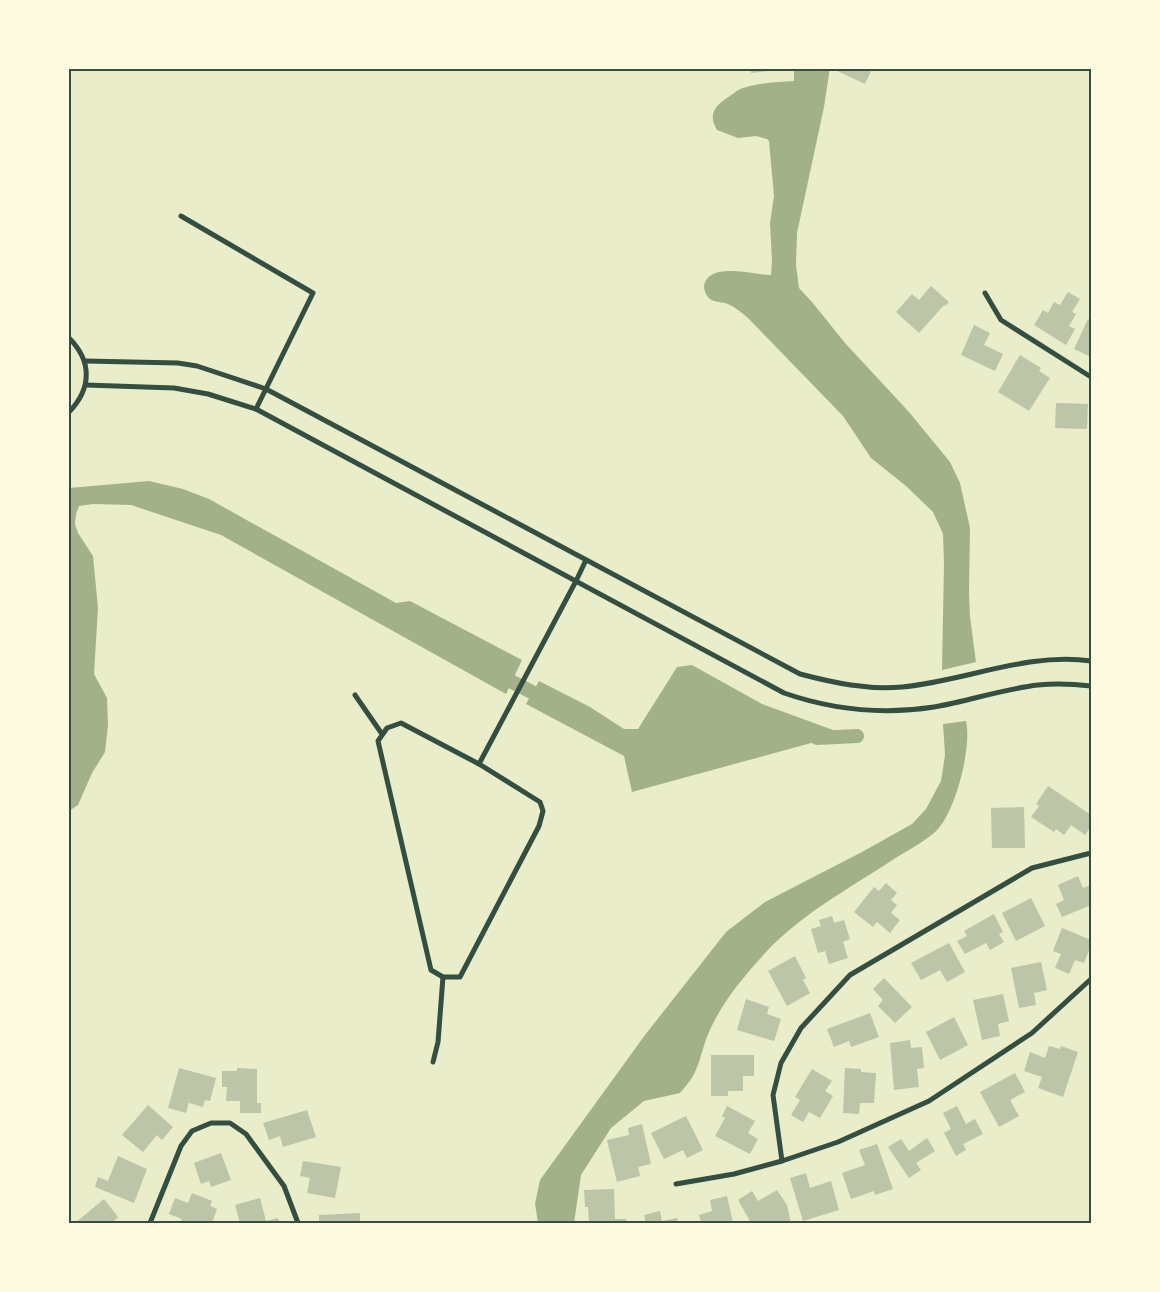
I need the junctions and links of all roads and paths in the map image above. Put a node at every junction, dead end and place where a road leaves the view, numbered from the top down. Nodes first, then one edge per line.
1 (181, 216) dead end
2 (985, 293) dead end
3 (69, 338) edge
4 (85, 361) junction
5 (1091, 377) edge
6 (86, 385) junction
7 (266, 389) junction
8 (256, 409) junction
9 (69, 412) edge
10 (586, 560) junction
11 (576, 581) junction
12 (1091, 661) edge
13 (1091, 686) edge
14 (355, 695) dead end
15 (382, 734) junction
16 (479, 764) junction
17 (1091, 853) edge
18 (444, 977) junction
19 (1091, 979) edge
20 (433, 1062) dead end
21 (782, 1161) junction
22 (676, 1184) dead end
23 (150, 1223) edge
24 (298, 1223) edge

1 - 7 street
2 - 5 street
3 - 4 street
4 - 6 street
4 - 7 street
6 - 8 street
6 - 9 street
7 - 8 street
7 - 10 street
8 - 11 street
10 - 11 street
10 - 12 street
11 - 13 street
11 - 16 street
14 - 15 street
15 - 16 street
15 - 18 street
16 - 18 street
17 - 21 street
18 - 20 street
19 - 21 street
21 - 22 street
23 - 24 street

